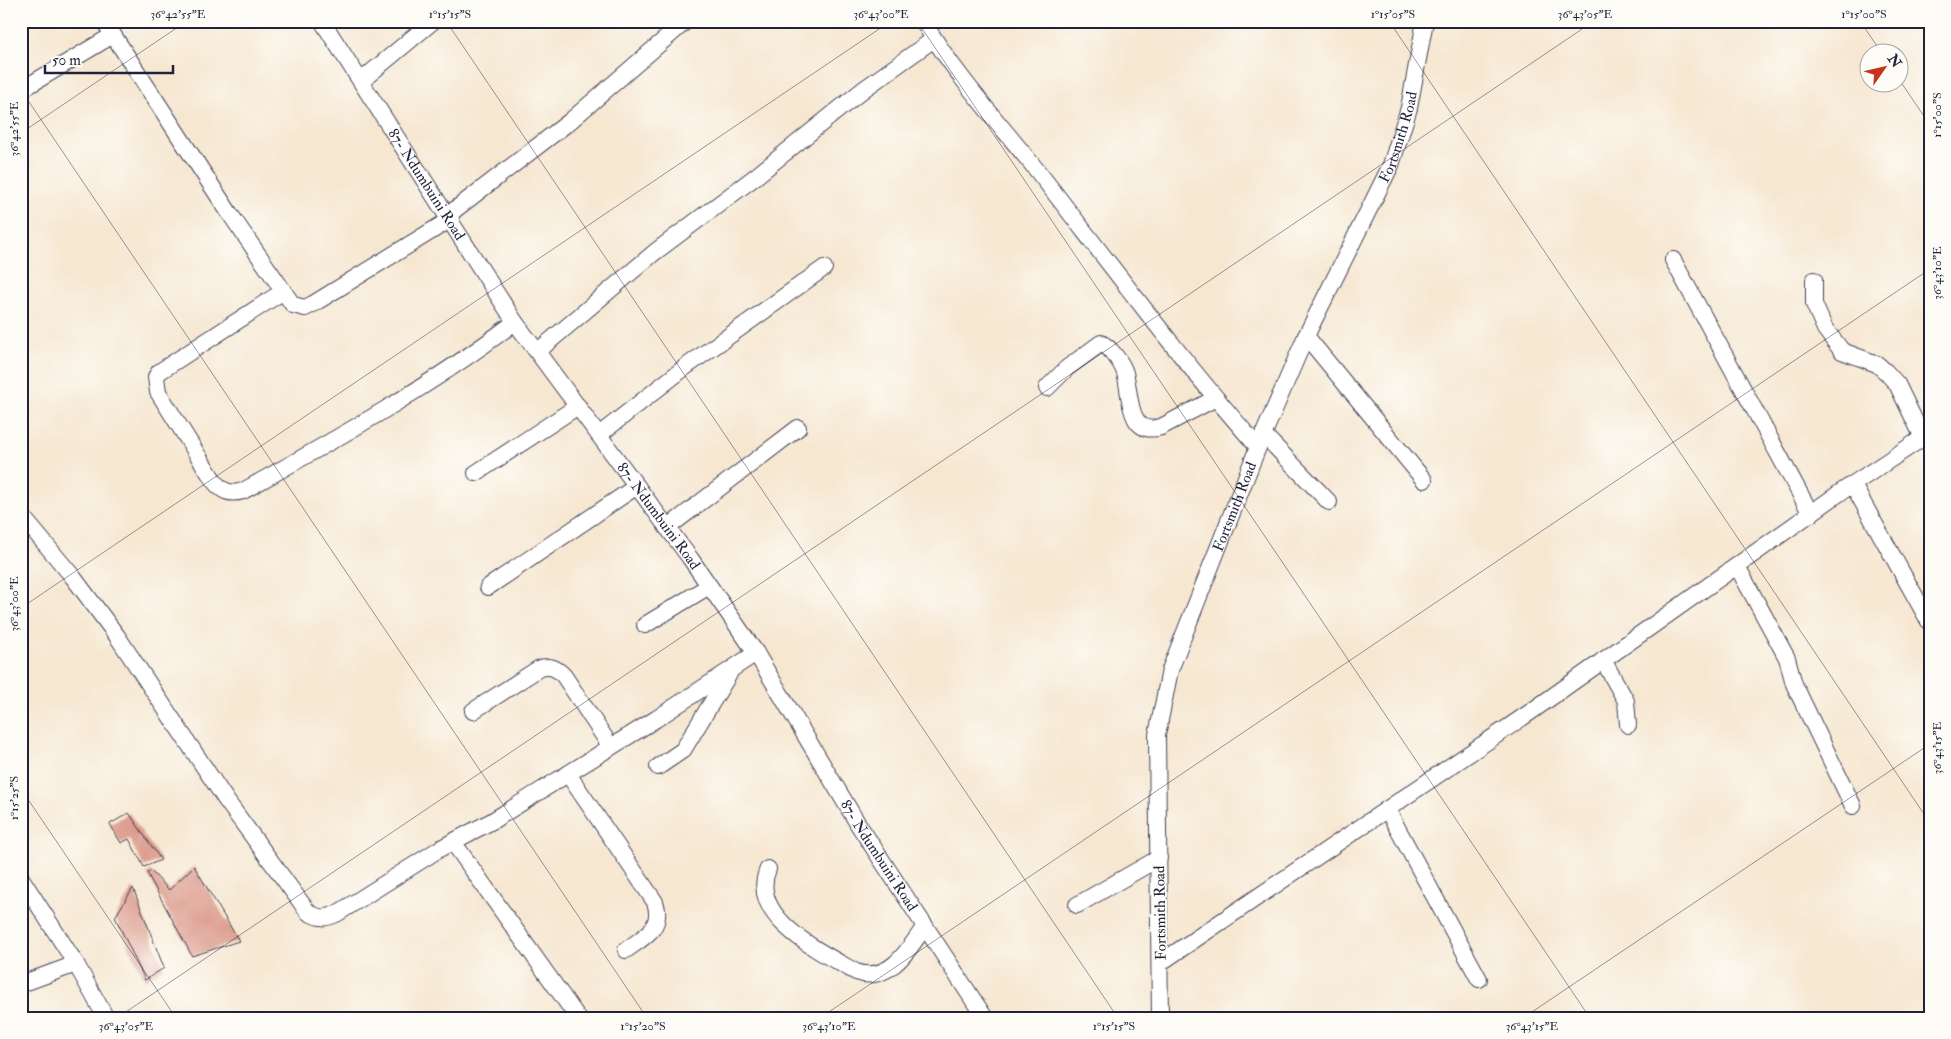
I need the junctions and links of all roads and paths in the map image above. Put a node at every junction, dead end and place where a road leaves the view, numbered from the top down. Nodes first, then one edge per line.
1 (322, 21) edge
2 (433, 21) edge
3 (686, 21) edge
4 (923, 21) edge
5 (1425, 21) edge
6 (109, 28) edge
7 (934, 39) junction
8 (361, 81) junction
9 (21, 90) edge
10 (449, 217) junction
11 (1673, 260) dead end
12 (824, 268) dead end
13 (1814, 280) dead end
14 (282, 292) junction
15 (515, 322) junction
16 (1306, 336) junction
17 (538, 351) junction
18 (1047, 388) dead end
19 (1216, 398) junction
20 (578, 406) junction
21 (798, 428) dead end
22 (599, 434) junction
23 (1926, 435) edge
24 (1261, 441) junction
25 (476, 473) dead end
26 (1424, 480) dead end
27 (1853, 485) junction
28 (637, 486) junction
29 (1329, 502) dead end
30 (1811, 514) junction
31 (21, 515) edge
32 (667, 528) junction
33 (1737, 566) junction
34 (709, 586) junction
35 (488, 587) dead end
36 (1930, 623) edge
37 (645, 625) dead end
38 (756, 653) junction
39 (1603, 660) junction
40 (732, 670) junction
41 (473, 711) dead end
42 (1628, 725) dead end
43 (611, 747) junction
44 (658, 767) dead end
45 (568, 774) junction
46 (1853, 806) dead end
47 (1387, 809) junction
48 (453, 842) junction
49 (1159, 858) junction
50 (768, 869) dead end
51 (21, 878) edge
52 (1078, 905) dead end
53 (925, 926) junction
54 (626, 950) dead end
55 (1160, 963) junction
56 (76, 964) junction
57 (1479, 979) dead end
58 (21, 984) edge
59 (106, 1018) edge
60 (578, 1018) edge
61 (985, 1018) edge
62 (1160, 1018) edge

1 - 8 street, 87- Ndumbuini Road
2 - 8 street
3 - 10 street
4 - 7 street
5 - 16 street, Fortsmith Road
6 - 9 street
6 - 14 street
7 - 17 street
7 - 19 street
8 - 10 street, 87- Ndumbuini Road
10 - 14 street
10 - 15 street, 87- Ndumbuini Road
11 - 30 street
12 - 22 street
13 - 23 street
14 - 15 street
15 - 17 street, 87- Ndumbuini Road
16 - 24 street, Fortsmith Road
16 - 26 street
17 - 20 street, 87- Ndumbuini Road
18 - 19 street
19 - 24 street
20 - 22 street, 87- Ndumbuini Road
20 - 25 street
21 - 32 street
22 - 28 street, 87- Ndumbuini Road
23 - 27 street
24 - 29 street
24 - 49 street, Fortsmith Road
27 - 30 street
27 - 36 street
28 - 32 street, 87- Ndumbuini Road
28 - 35 street
30 - 33 street
31 - 48 street
32 - 34 street, 87- Ndumbuini Road
33 - 39 street
33 - 46 street
34 - 37 street
34 - 38 street, 87- Ndumbuini Road
38 - 40 street
38 - 53 street, 87- Ndumbuini Road
39 - 42 street
39 - 47 street
40 - 43 street
40 - 44 street
41 - 43 street
43 - 45 street
45 - 48 street
45 - 54 street
47 - 55 street
47 - 57 street
48 - 60 street
49 - 52 street
49 - 55 street, Fortsmith Road
50 - 53 street
51 - 56 street
53 - 61 street, 87- Ndumbuini Road
55 - 62 street, Fortsmith Road
56 - 58 street
56 - 59 street

